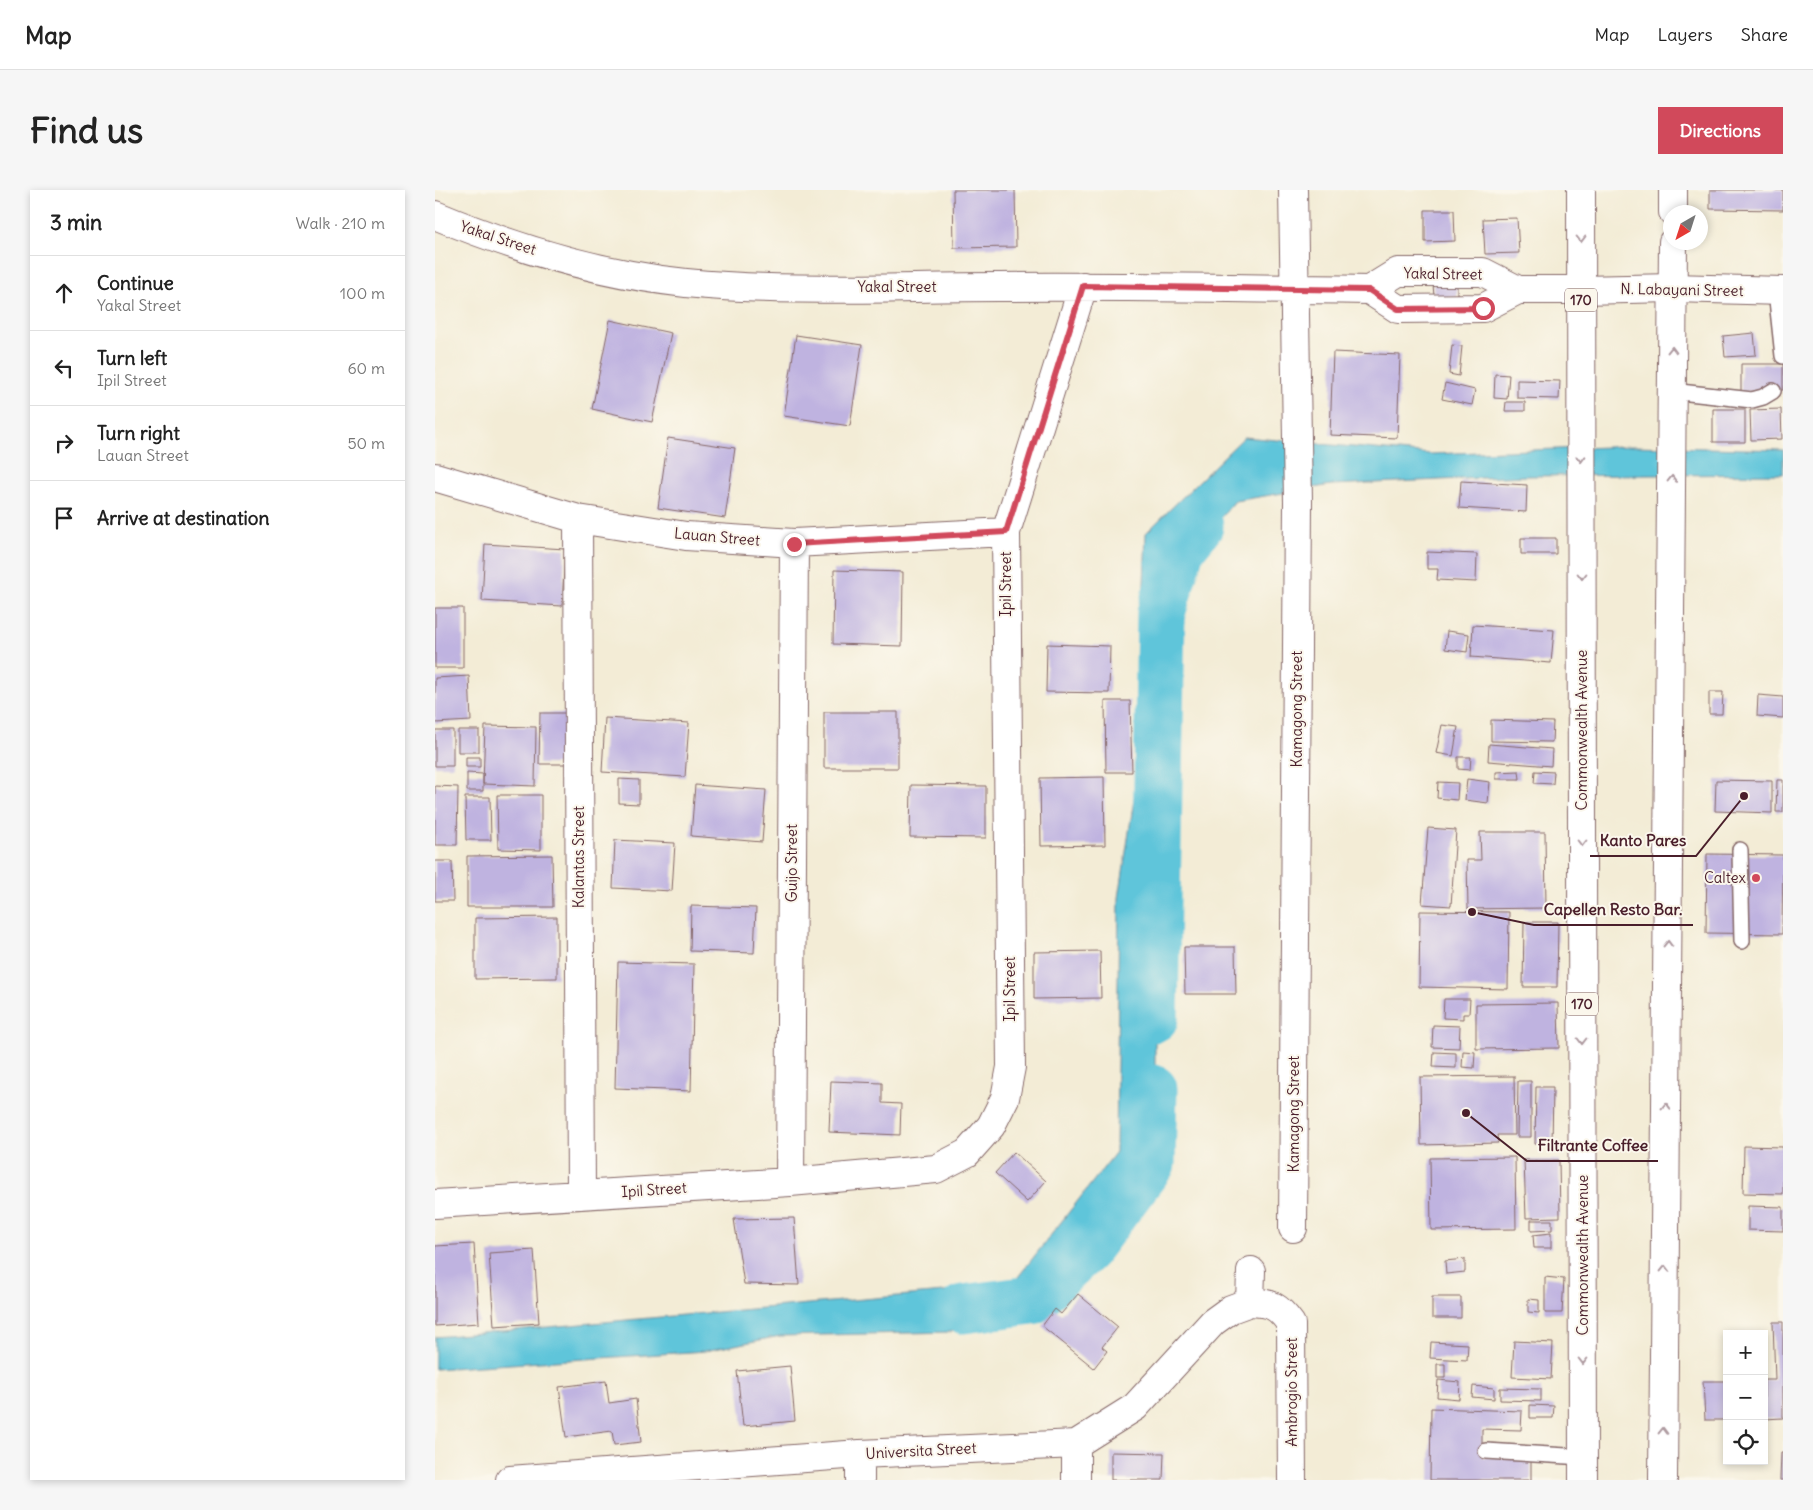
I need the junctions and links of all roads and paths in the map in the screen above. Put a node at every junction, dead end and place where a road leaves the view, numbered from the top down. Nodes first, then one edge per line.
1 (1293, 190) edge
2 (1581, 190) edge
3 (1673, 190) edge
4 (1673, 205) edge
5 (435, 216) edge
6 (1673, 250) edge
7 (1083, 286) junction
8 (1673, 288) junction
9 (1293, 289) junction
10 (1369, 290) junction
11 (1518, 290) junction
12 (1581, 290) junction
13 (1779, 291) edge
14 (1783, 356) edge
15 (1773, 391) dead end
16 (1672, 403) junction
17 (435, 477) edge
18 (578, 519) junction
19 (1006, 532) junction
20 (794, 544) junction
21 (1740, 850) dead end
22 (1742, 941) dead end
23 (790, 1182) junction
24 (581, 1195) junction
25 (435, 1204) edge
26 (1293, 1228) dead end
27 (1251, 1271) dead end
28 (1250, 1302) junction
29 (1076, 1444) junction
30 (1486, 1451) dead end
31 (860, 1467) edge
32 (1583, 1469) edge
33 (643, 1474) edge
34 (510, 1480) edge
35 (1076, 1480) edge
36 (1292, 1480) edge
37 (1663, 1480) edge

1 - 9 street, Kamagong Street
2 -> 12 street, Commonwealth Avenue / 170
3 - 4 street
5 - 7 street, Yakal Street
6 - 8 street
7 - 9 street, Yakal Street
7 - 19 street, Ipil Street
8 - 12 street, N. Labayani Street
8 - 13 street, N. Labayani Street
16 -> 8 street
9 - 10 street, Yakal Street
9 - 26 street, Kamagong Street
10 - 11 street, Yakal Street
10 - 11 street, Yakal Street
11 - 12 street, Yakal Street
12 -> 32 street, Commonwealth Avenue / 170
13 - 14 lane
15 - 16 lane
37 -> 16 street
17 - 18 street, Lauan Street
18 - 20 street, Lauan Street
18 - 24 street, Kalantas Street
19 - 20 street, Lauan Street
19 - 23 street, Ipil Street
20 - 23 street, Guijo Street
21 - 22 lane
23 - 24 street, Ipil Street
24 - 25 street, Ipil Street
27 - 28 street
28 - 29 street, Universita Street
28 - 36 street, Ambrogio Street
29 - 31 street, Universita Street
29 - 35 street
30 - 32 lane
31 - 33 street, Universita Street
33 - 34 street, Universita Street

